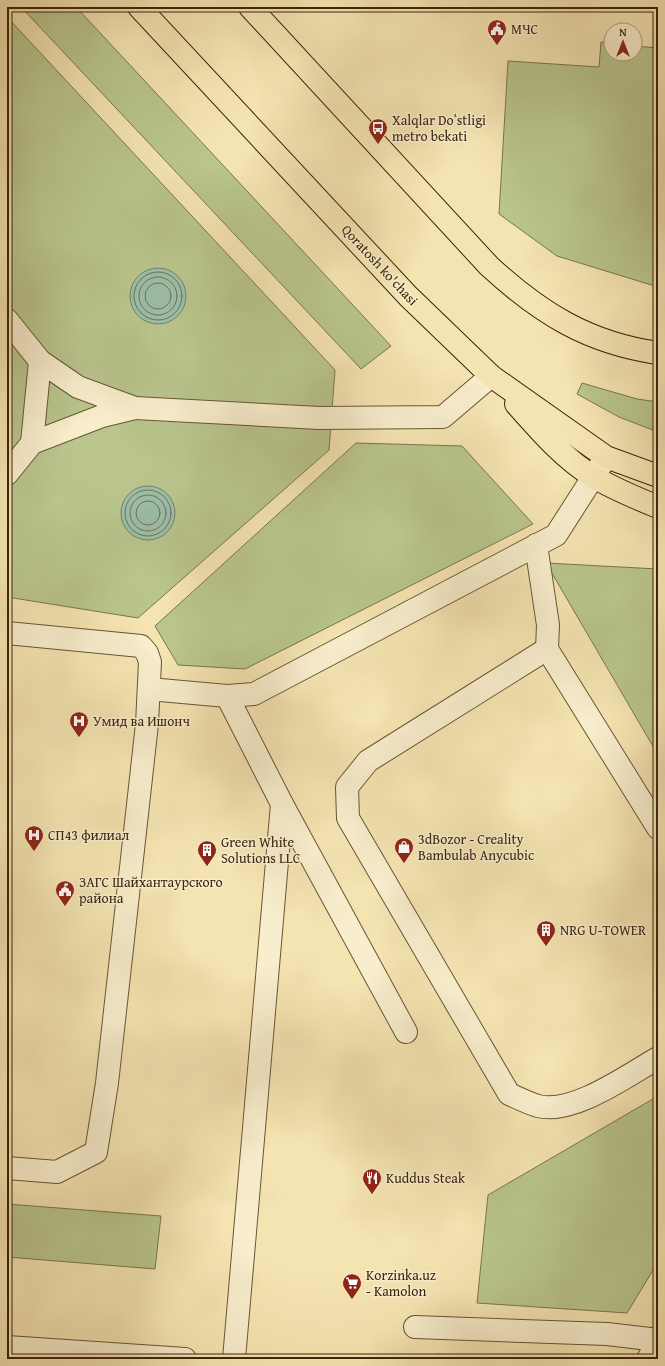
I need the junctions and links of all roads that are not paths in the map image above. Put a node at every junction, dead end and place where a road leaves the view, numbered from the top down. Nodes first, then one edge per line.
1 (139, 7) edge
2 (250, 7) edge
3 (7, 320) edge
4 (658, 353) edge
5 (40, 361) junction
6 (491, 376) junction
7 (135, 408) junction
8 (32, 443) junction
9 (606, 457) junction
10 (7, 474) edge
11 (658, 476) edge
12 (594, 477) junction
13 (658, 507) edge
14 (536, 545) junction
15 (7, 633) edge
16 (547, 649) junction
17 (149, 689) junction
18 (227, 696) junction
19 (282, 804) junction
20 (658, 828) edge
21 (406, 1032) dead end
22 (658, 1058) edge
23 (7, 1168) edge
24 (415, 1327) dead end
25 (658, 1340) edge
26 (7, 1347) edge
27 (185, 1359) edge
28 (234, 1359) edge
29 (648, 1359) edge

1 - 6 main road, Qoratosh ko'chasi
2 - 4 main road
3 - 5 street
5 - 7 street
5 - 8 street
6 - 7 street
6 - 9 main road, Qoratosh ko'chasi
6 - 12 main road
7 - 8 street
8 - 10 street
9 - 11 main road, Qoratosh ko'chasi
9 - 12 street
12 - 13 main road
12 - 14 street
14 - 16 street
14 - 18 street
15 - 17 street
16 - 20 street
16 - 22 street
17 - 18 street
17 - 23 street
18 - 19 street
19 - 21 street
19 - 28 street
24 - 25 street
25 - 29 street
26 - 27 street

